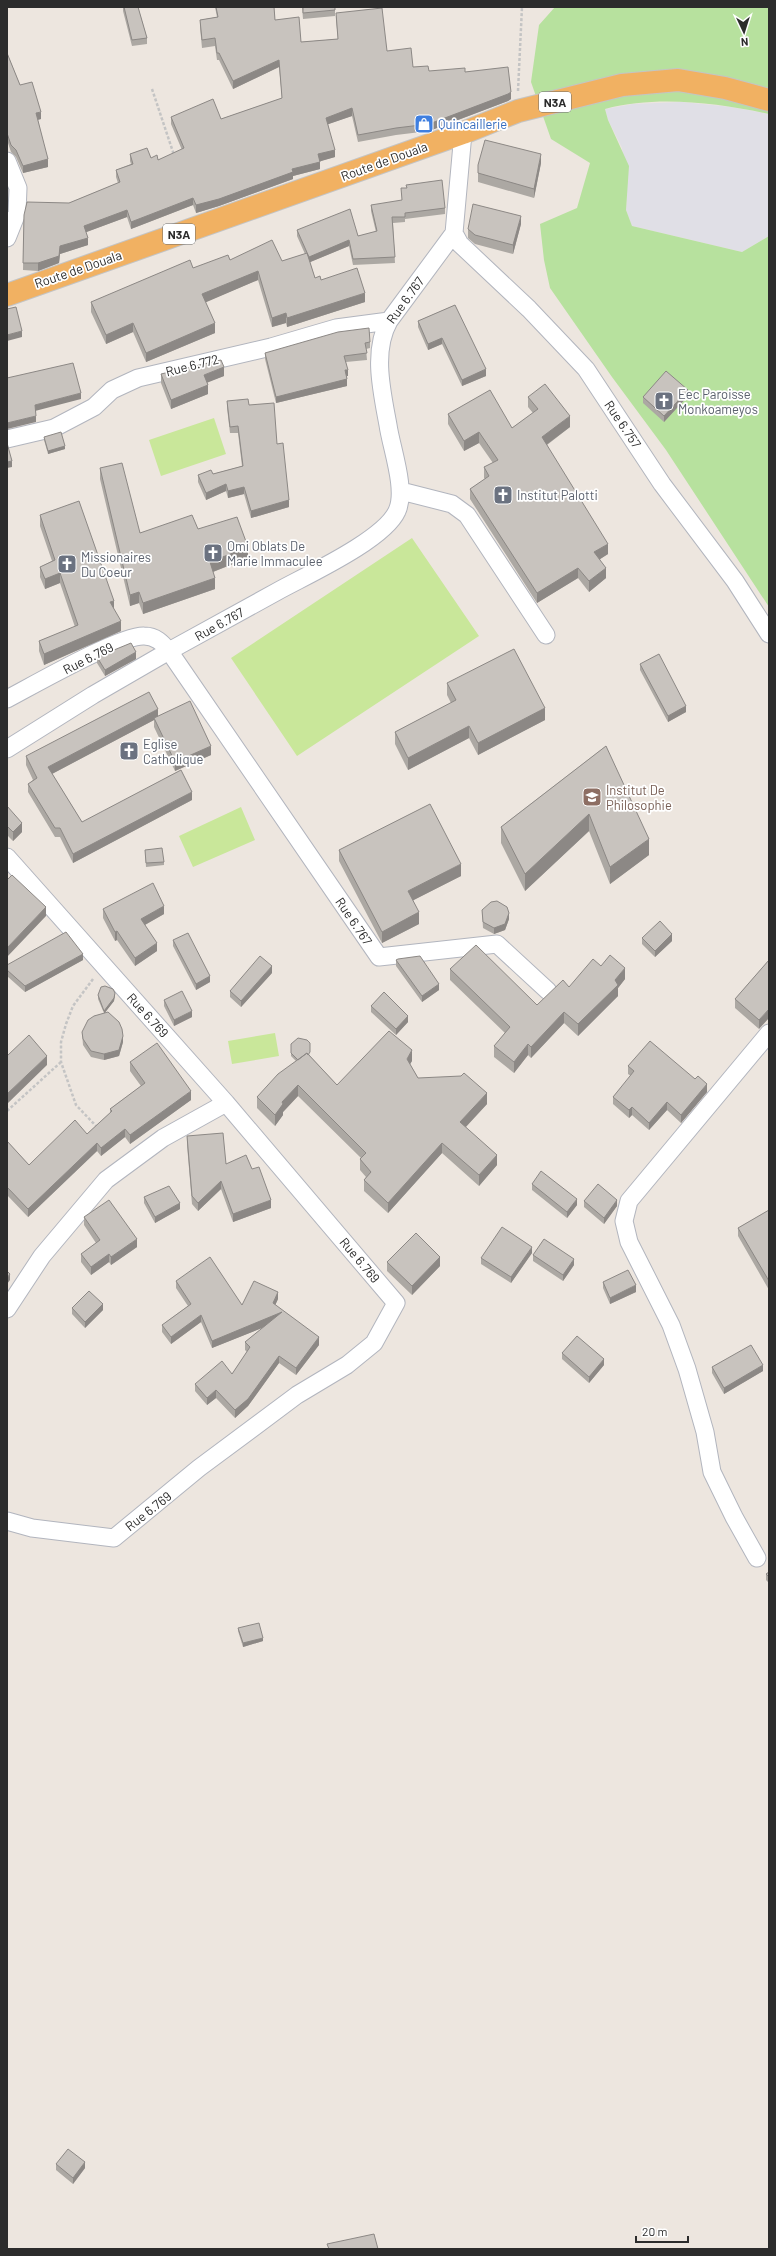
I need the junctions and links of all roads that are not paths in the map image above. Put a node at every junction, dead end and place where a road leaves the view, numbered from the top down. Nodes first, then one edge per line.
1 (769, 100) edge
2 (464, 133) junction
3 (7, 161) edge
4 (454, 234) junction
5 (7, 238) edge
6 (7, 295) edge
7 (389, 321) junction
8 (7, 439) edge
9 (401, 491) junction
10 (769, 634) edge
11 (546, 635) dead end
12 (169, 651) junction
13 (7, 700) edge
14 (7, 749) edge
15 (7, 857) edge
16 (548, 991) dead end
17 (769, 1033) edge
18 (226, 1103) junction
19 (7, 1309) edge
20 (7, 1521) edge
21 (757, 1558) dead end

1 - 2 highway, Route de Douala / N3A
2 - 4 street
2 - 6 highway, Route de Douala / N3A
3 - 5 street
4 - 7 street, Rue 6.767
4 - 10 street, Rue 6.757
7 - 8 street, Rue 6.772
7 - 9 street, Rue 6.767
9 - 11 street
9 - 12 street, Rue 6.767
12 - 13 street, Rue 6.769
12 - 14 street
12 - 16 street, Rue 6.767
15 - 18 street, Rue 6.769
17 - 21 street
18 - 19 street
18 - 20 street, Rue 6.769

